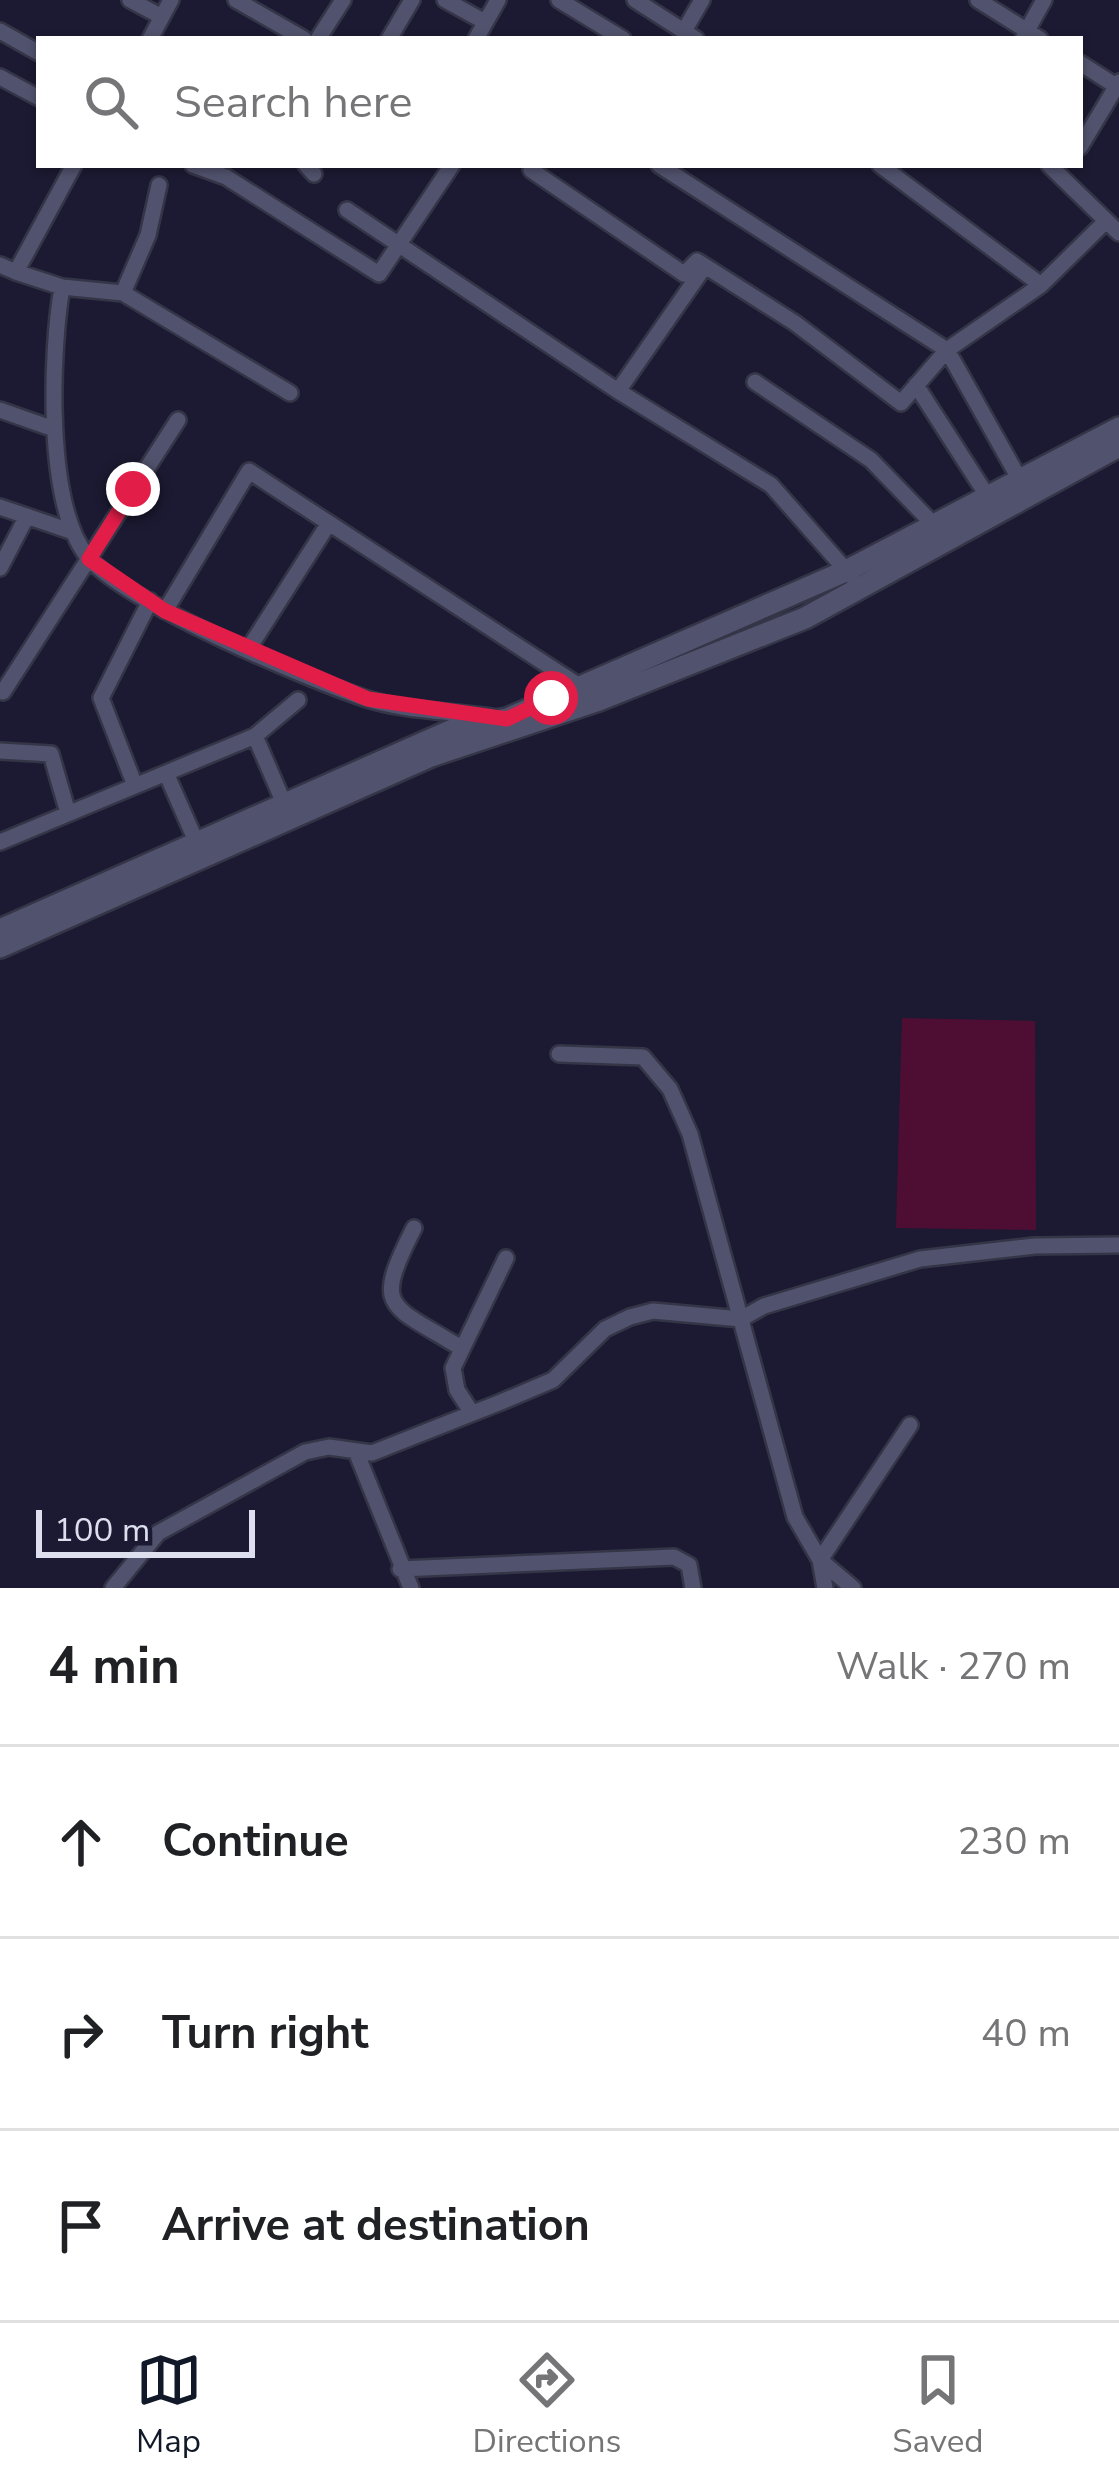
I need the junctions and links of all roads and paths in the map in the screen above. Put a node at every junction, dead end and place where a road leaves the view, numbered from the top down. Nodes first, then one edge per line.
1 (130, 0) edge
2 (171, 0) edge
3 (236, 0) edge
4 (277, 0) edge
5 (343, 0) edge
6 (412, 0) edge
7 (445, 0) edge
8 (498, 0) edge
9 (559, 0) edge
10 (635, 0) edge
11 (702, 0) edge
12 (978, 0) edge
13 (1044, 0) edge
14 (162, 17) junction
15 (267, 18) junction
16 (485, 22) junction
17 (0, 31) edge
18 (690, 35) edge
19 (152, 36) edge
20 (299, 36) edge
21 (320, 36) edge
22 (391, 36) edge
23 (478, 36) edge
24 (618, 36) edge
25 (1030, 36) edge
26 (36, 51) edge
27 (1083, 65) edge
28 (0, 77) edge
29 (1118, 85) edge
30 (36, 96) edge
31 (1083, 142) edge
32 (72, 168) edge
33 (201, 168) edge
34 (450, 168) edge
35 (664, 168) edge
36 (884, 168) edge
37 (1060, 168) edge
38 (531, 170) dead end
39 (159, 185) dead end
40 (347, 210) dead end
41 (1115, 227) edge
42 (397, 243) junction
43 (705, 266) junction
44 (8, 269) edge
45 (1041, 285) junction
46 (62, 287) junction
47 (123, 293) junction
48 (947, 350) junction
49 (755, 382) dead end
50 (916, 385) junction
51 (619, 391) junction
52 (290, 393) dead end
53 (0, 410) edge
54 (178, 420) dead end
55 (1119, 428) edge
56 (54, 429) junction
57 (1119, 446) edge
58 (1020, 480) junction
59 (988, 497) junction
60 (0, 507) edge
61 (27, 516) junction
62 (329, 523) junction
63 (935, 526) junction
64 (73, 532) junction
65 (89, 559) junction
66 (0, 568) edge
67 (848, 570) junction
68 (861, 591) junction
69 (149, 601) junction
70 (165, 611) junction
71 (249, 648) junction
72 (3, 692) edge
73 (590, 693) junction
74 (298, 700) dead end
75 (510, 724) junction
76 (255, 736) junction
77 (0, 751) edge
78 (166, 773) junction
79 (134, 783) junction
80 (283, 801) junction
81 (68, 813) junction
82 (0, 842) edge
83 (199, 848) junction
84 (0, 930) edge
85 (0, 947) edge
86 (559, 1054) dead end
87 (414, 1228) dead end
88 (1119, 1245) edge
89 (506, 1258) dead end
90 (741, 1319) junction
91 (461, 1348) junction
92 (472, 1413) junction
93 (910, 1425) dead end
94 (357, 1454) junction
95 (820, 1560) junction
96 (400, 1569) junction
97 (113, 1588) edge
98 (411, 1588) edge
99 (693, 1588) edge
100 (825, 1588) edge
101 (853, 1588) edge

1 - 14 street
2 - 14 street
3 - 15 street
4 - 15 street
5 - 21 street
6 - 22 street
7 - 16 street
8 - 16 street
9 - 24 street
10 - 18 street
11 - 18 street
12 - 25 street
13 - 25 street
14 - 19 street
15 - 20 street
16 - 23 street
17 - 26 street
27 - 29 street
28 - 30 street
29 - 31 street
32 - 44 street
33 - 42 street
34 - 42 street
35 - 48 street
36 - 45 street
37 - 41 street
38 - 43 street
39 - 47 street
40 - 42 street
41 - 45 street
42 - 51 street
43 - 50 street
43 - 51 street
44 - 46 street
45 - 48 street
46 - 47 street
46 - 56 street
47 - 52 street
48 - 50 street
48 - 58 street
49 - 63 street
50 - 59 street
51 - 67 street
53 - 56 street
54 - 65 street
55 - 58 street
56 - 64 street
57 - 68 street
58 - 59 street
59 - 63 street
60 - 61 street
61 - 64 street
61 - 66 street
62 - 70 street
62 - 71 street
62 - 73 street
63 - 67 street
64 - 65 street
65 - 69 street
65 - 72 street
67 - 68 street
67 - 73 street
68 - 73 street
69 - 70 street
69 - 79 street
70 - 71 street
71 - 75 street
73 - 75 street
74 - 76 street
75 - 80 street
75 - 83 street
76 - 78 street
76 - 80 street
77 - 81 street
78 - 79 street
78 - 83 street
79 - 81 street
80 - 83 street
81 - 82 street
83 - 84 street
83 - 85 street
86 - 90 street
87 - 91 street
88 - 90 street
89 - 91 street
90 - 92 street
90 - 95 street
91 - 92 street
92 - 94 street
93 - 95 street
94 - 96 street
94 - 97 street
95 - 100 street
95 - 101 street
96 - 98 street
96 - 99 street

